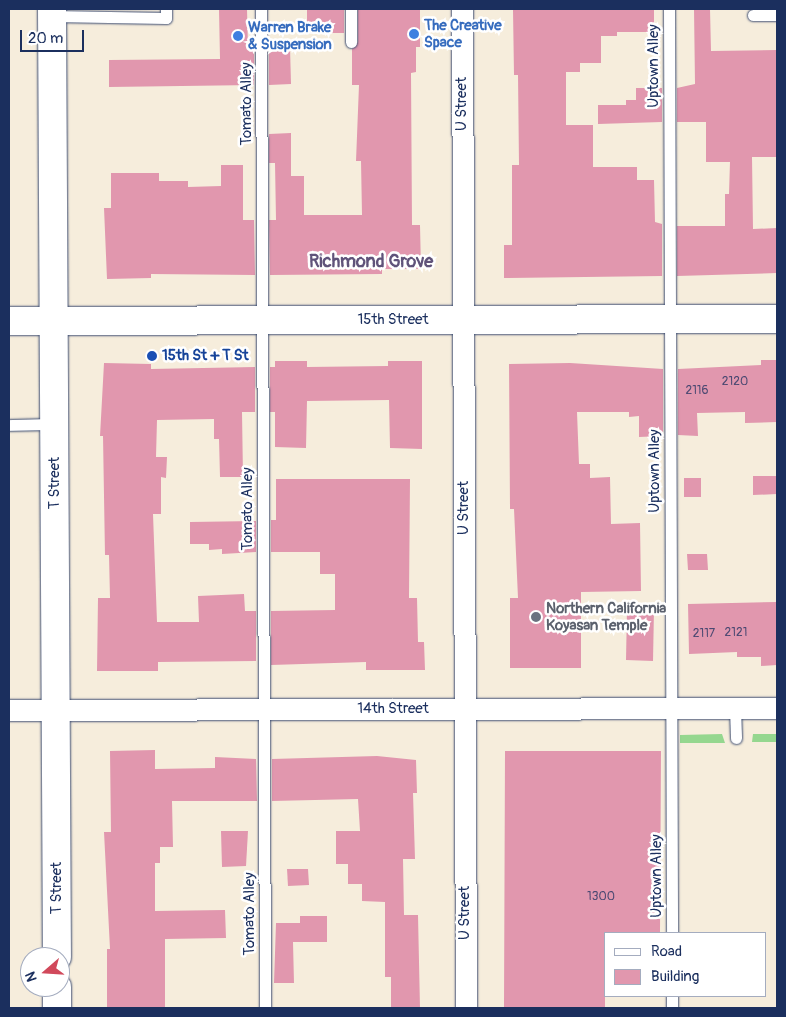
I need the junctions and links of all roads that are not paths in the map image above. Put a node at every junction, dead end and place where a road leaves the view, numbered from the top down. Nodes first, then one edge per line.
1 (166, 9) edge
2 (261, 9) edge
3 (352, 9) edge
4 (462, 9) edge
5 (669, 9) edge
6 (52, 12) edge
7 (753, 15) dead end
8 (777, 15) edge
9 (351, 42) dead end
10 (463, 320) junction
11 (670, 320) junction
12 (777, 320) edge
13 (9, 321) edge
14 (54, 321) junction
15 (262, 321) junction
16 (54, 424) junction
17 (9, 425) edge
18 (671, 708) junction
19 (736, 708) junction
20 (777, 708) edge
21 (264, 709) junction
22 (465, 709) junction
23 (9, 710) edge
24 (56, 710) junction
25 (736, 738) dead end
26 (672, 932) edge
27 (57, 947) edge
28 (265, 1008) edge
29 (466, 1008) edge

1 - 6 lane
2 - 15 lane, Tomato Alley
3 - 9 lane
4 - 10 street, U Street
5 - 11 lane, Uptown Alley
6 - 14 street, T Street
7 - 8 lane
10 - 11 street, 15th Street
10 - 15 street, 15th Street
10 - 22 street, U Street
11 - 12 street, 15th Street
11 - 18 lane, Uptown Alley
13 - 14 street, 15th Street
14 - 15 street, 15th Street
14 - 16 street, T Street
15 - 21 lane, Tomato Alley
16 - 17 lane
16 - 24 street, T Street
18 - 19 street, 14th Street
18 - 22 street, 14th Street
18 - 26 lane, Uptown Alley
19 - 20 street, 14th Street
19 - 25 lane
21 - 22 street, 14th Street
21 - 24 street, 14th Street
21 - 28 lane, Tomato Alley
22 - 29 street, U Street
23 - 24 street, 14th Street
24 - 27 street, T Street

